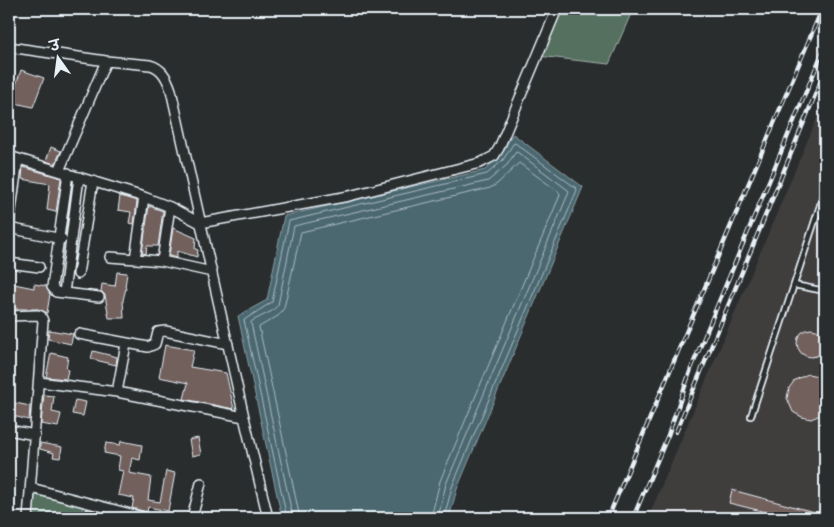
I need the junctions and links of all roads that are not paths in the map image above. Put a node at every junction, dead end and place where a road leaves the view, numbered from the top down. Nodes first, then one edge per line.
1 (557, 9) edge
2 (9, 47) edge
3 (106, 62) junction
4 (13, 158) edge
5 (63, 172) junction
6 (79, 177) junction
7 (93, 180) junction
8 (825, 190) edge
9 (144, 197) junction
10 (170, 207) junction
11 (200, 223) junction
12 (9, 226) edge
13 (58, 238) junction
14 (71, 241) junction
15 (82, 243) junction
16 (110, 257) dead end
17 (135, 259) junction
18 (162, 260) junction
19 (9, 264) edge
20 (38, 268) dead end
21 (212, 272) junction
22 (78, 274) dead end
23 (794, 285) junction
24 (825, 291) edge
25 (64, 293) junction
26 (99, 297) dead end
27 (9, 316) edge
28 (79, 334) dead end
29 (126, 344) junction
30 (228, 344) junction
31 (39, 382) junction
32 (117, 392) junction
33 (751, 416) dead end
34 (244, 417) junction
35 (9, 430) edge
36 (35, 435) junction
37 (201, 483) dead end
38 (31, 488) junction
39 (28, 518) edge
40 (146, 518) edge
41 (192, 518) edge
42 (268, 518) edge

1 - 11 street
2 - 3 street
3 - 5 street
3 - 11 street
4 - 5 street
4 - 12 street
5 - 6 street
5 - 13 street
6 - 7 street
6 - 14 street
7 - 9 street
7 - 15 street
8 - 23 lane
9 - 10 street
9 - 17 street
10 - 11 street
10 - 18 street
11 - 21 street
12 - 13 street
13 - 14 street
13 - 25 street
14 - 15 street
14 - 25 street
15 - 22 street
16 - 17 street
17 - 18 street
18 - 21 street
19 - 20 street
21 - 30 street
23 - 24 lane
23 - 33 lane
25 - 26 street
27 - 31 street
28 - 29 street
29 - 30 street
29 - 32 street
30 - 34 street
31 - 32 street
31 - 36 street
32 - 34 street
34 - 42 street
35 - 36 street
36 - 38 street
37 - 41 street
38 - 39 street
38 - 40 street

